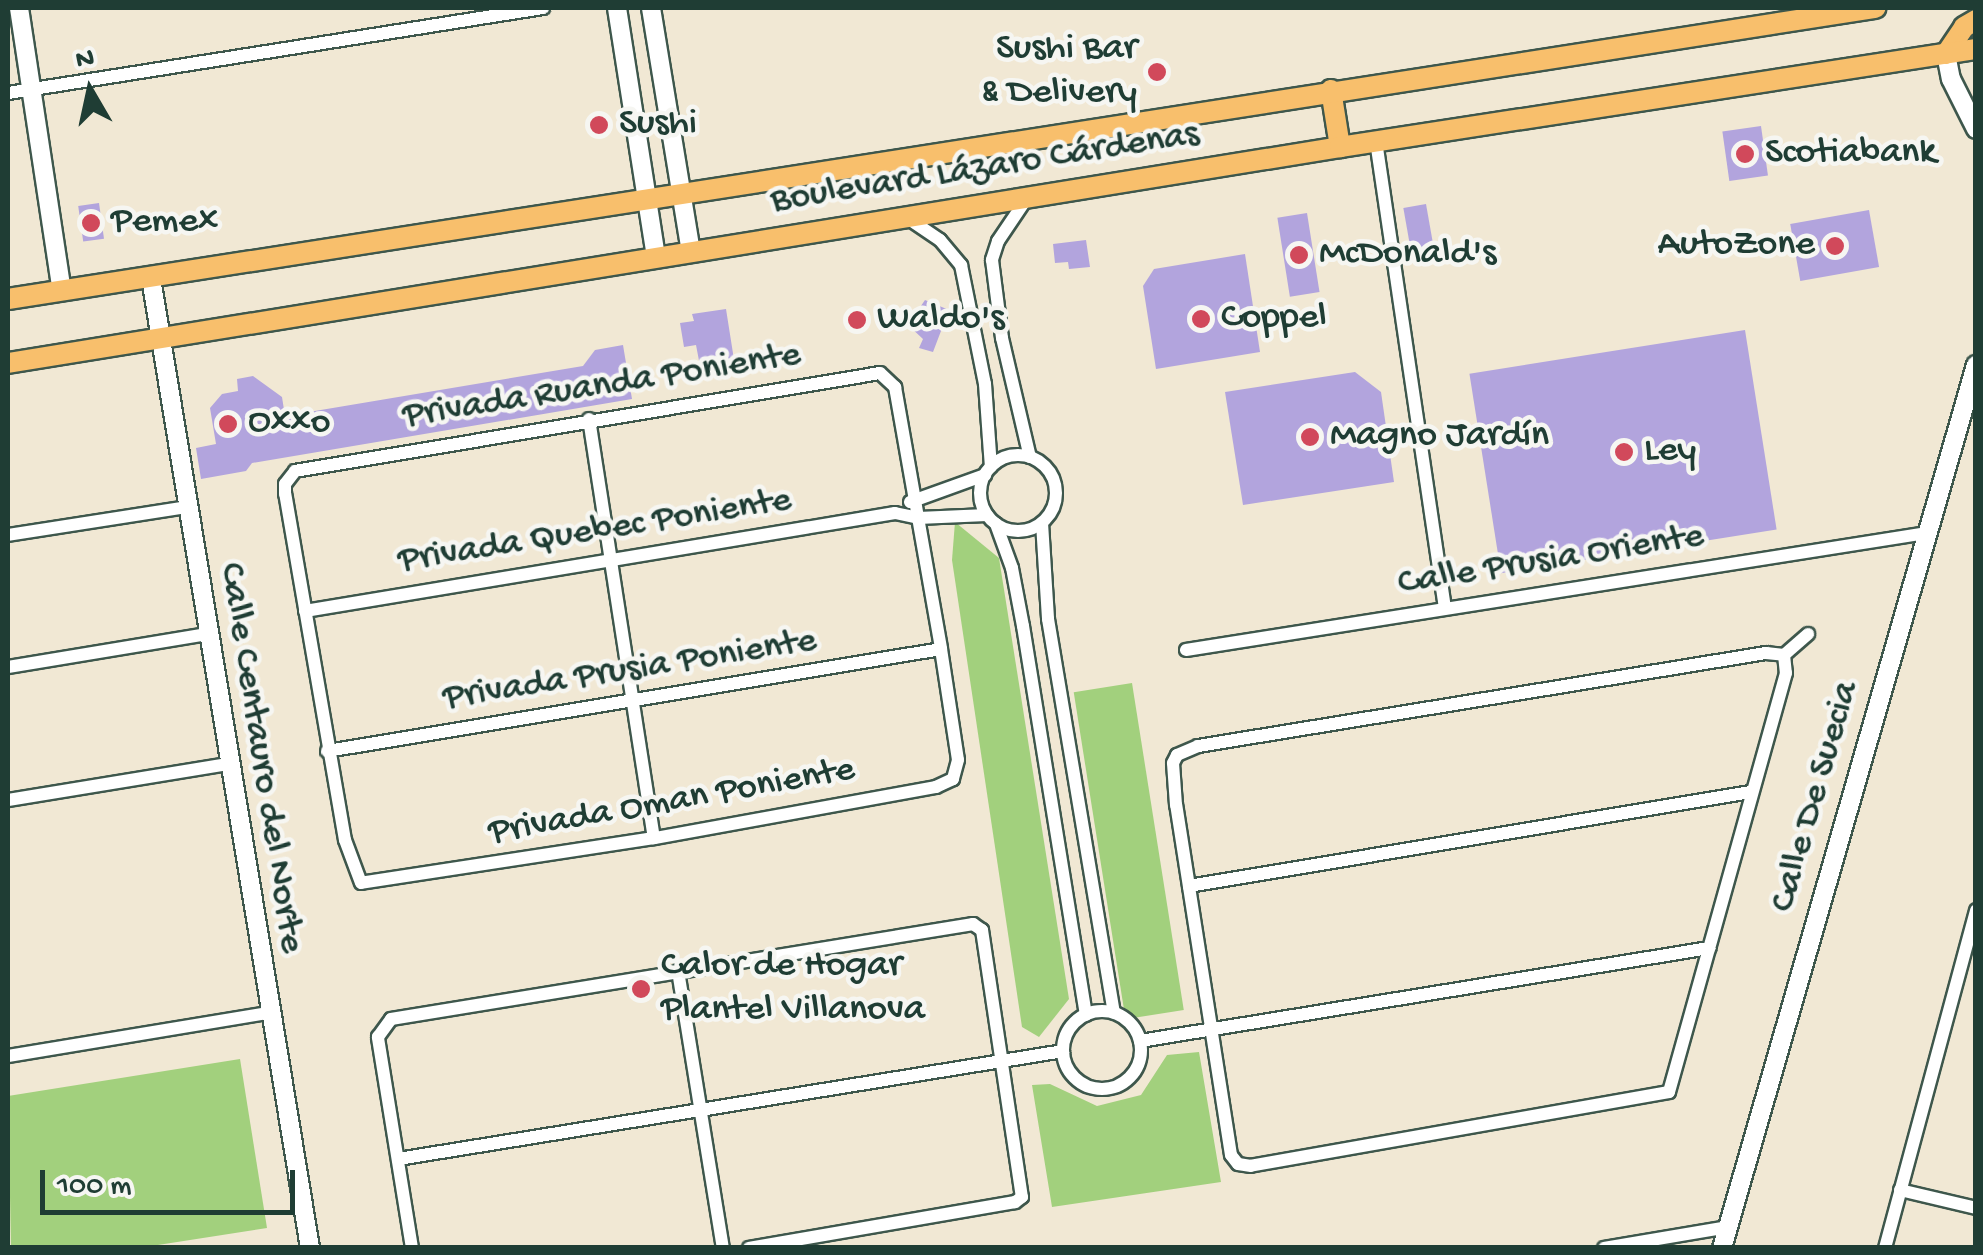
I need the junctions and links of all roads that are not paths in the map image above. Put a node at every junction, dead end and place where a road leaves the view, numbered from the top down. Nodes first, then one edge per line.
1 (19, 8) edge
2 (543, 8) edge
3 (616, 8) edge
4 (651, 8) edge
5 (1875, 8) edge
6 (1852, 10) edge
7 (1976, 20) edge
8 (1976, 49) edge
9 (1946, 54) junction
10 (31, 90) junction
11 (1331, 90) junction
12 (8, 93) edge
13 (1968, 102) edge
14 (1976, 129) edge
15 (1376, 141) junction
16 (1340, 147) junction
17 (681, 194) junction
18 (1027, 198) junction
19 (646, 200) junction
20 (906, 217) junction
21 (691, 253) junction
22 (656, 258) junction
23 (151, 278) junction
24 (62, 291) junction
25 (8, 299) edge
26 (160, 339) junction
27 (8, 364) edge
28 (1976, 365) edge
29 (589, 419) junction
30 (1030, 457) junction
31 (988, 471) junction
32 (914, 499) junction
33 (186, 507) junction
34 (895, 512) junction
35 (918, 518) junction
36 (992, 520) junction
37 (1042, 523) junction
38 (1926, 532) junction
39 (8, 535) edge
40 (611, 560) junction
41 (1445, 607) junction
42 (305, 611) junction
43 (207, 634) junction
44 (1808, 634) dead end
45 (942, 650) junction
46 (1186, 650) dead end
47 (1784, 655) junction
48 (8, 667) edge
49 (633, 702) junction
50 (1068, 748) junction
51 (328, 751) junction
52 (1044, 752) junction
53 (228, 764) junction
54 (1750, 792) junction
55 (8, 800) edge
56 (654, 838) junction
57 (1189, 886) junction
58 (1976, 910) edge
59 (1709, 948) junction
60 (678, 970) junction
61 (268, 1013) junction
62 (1114, 1013) junction
63 (1086, 1014) junction
64 (1210, 1030) junction
65 (1140, 1041) junction
66 (1063, 1051) junction
67 (8, 1056) edge
68 (1002, 1061) junction
69 (701, 1110) junction
70 (398, 1159) junction
71 (1900, 1190) junction
72 (1976, 1208) edge
73 (1728, 1226) junction
74 (310, 1248) edge
75 (412, 1248) edge
76 (723, 1248) edge
77 (749, 1248) edge
78 (1604, 1248) edge
79 (1722, 1248) edge
80 (1885, 1248) edge

1 - 10 street
2 - 10 street
3 - 19 street
4 - 17 street
5 - 6 main road, Boulevard Lázaro Cárdenas
6 - 11 main road, Boulevard Lázaro Cárdenas
7 - 9 main road
8 - 9 main road, Boulevard Lázaro Cárdenas
9 - 13 street
9 - 15 main road, Boulevard Lázaro Cárdenas
10 - 12 street
10 - 24 street
11 - 16 main road
11 - 17 main road, Boulevard Lázaro Cárdenas
13 - 14 street
15 - 16 main road, Boulevard Lázaro Cárdenas
15 - 41 street
16 - 18 main road, Boulevard Lázaro Cárdenas
17 - 19 main road, Boulevard Lázaro Cárdenas
17 - 21 street
18 - 20 main road, Boulevard Lázaro Cárdenas
18 - 30 street
19 - 22 street
19 - 23 main road, Boulevard Lázaro Cárdenas
20 - 21 main road, Boulevard Lázaro Cárdenas
20 - 31 street
21 - 22 main road, Boulevard Lázaro Cárdenas
22 - 26 main road, Boulevard Lázaro Cárdenas
23 - 24 main road, Boulevard Lázaro Cárdenas
23 - 26 street, Calle Centauro del Norte
24 - 25 main road, Boulevard Lázaro Cárdenas
26 - 27 main road, Boulevard Lázaro Cárdenas
26 - 33 street, Calle Centauro del Norte
28 - 38 street, Calle De Suecia
29 - 32 street, Privada Ruanda Poniente
29 - 40 street
29 - 42 street, Privada Ruanda Poniente
30 - 31 street
30 - 37 street
31 - 32 street, Privada Quebec Poniente
31 - 36 street
32 - 34 street, Privada Quebec Poniente
32 - 35 street
33 - 39 street
33 - 43 street, Calle Centauro del Norte
34 - 35 street, Privada Quebec Poniente
34 - 40 street, Privada Quebec Poniente
35 - 36 street, Privada Quebec Poniente
35 - 45 street
36 - 37 street
36 - 52 street
37 - 50 street
38 - 41 street, Calle Prusia Oriente
38 - 73 street, Calle De Suecia
40 - 42 street, Privada Quebec Poniente
40 - 49 street
41 - 46 street, Calle Prusia Oriente
42 - 51 street
43 - 48 street
43 - 53 street, Calle Centauro del Norte
44 - 47 street
45 - 49 street, Privada Prusia Poniente
45 - 56 street, Privada Oman Poniente
47 - 54 street
47 - 57 street
49 - 51 street, Privada Prusia Poniente
49 - 56 street
50 - 52 street
50 - 62 street
51 - 56 street, Privada Oman Poniente
52 - 63 street
53 - 55 street
53 - 61 street, Calle Centauro del Norte
54 - 57 street
54 - 59 street
57 - 64 street
58 - 71 street
59 - 64 street
59 - 64 street
60 - 68 street
60 - 69 street
60 - 70 street
61 - 67 street
61 - 74 street, Calle Centauro del Norte
62 - 63 street
62 - 65 street
63 - 66 street
64 - 65 street
65 - 66 street
66 - 68 street
68 - 69 street
68 - 77 street
69 - 70 street
69 - 76 street
70 - 75 street
71 - 72 street
71 - 80 street
73 - 78 street
73 - 79 street, Calle De Suecia

